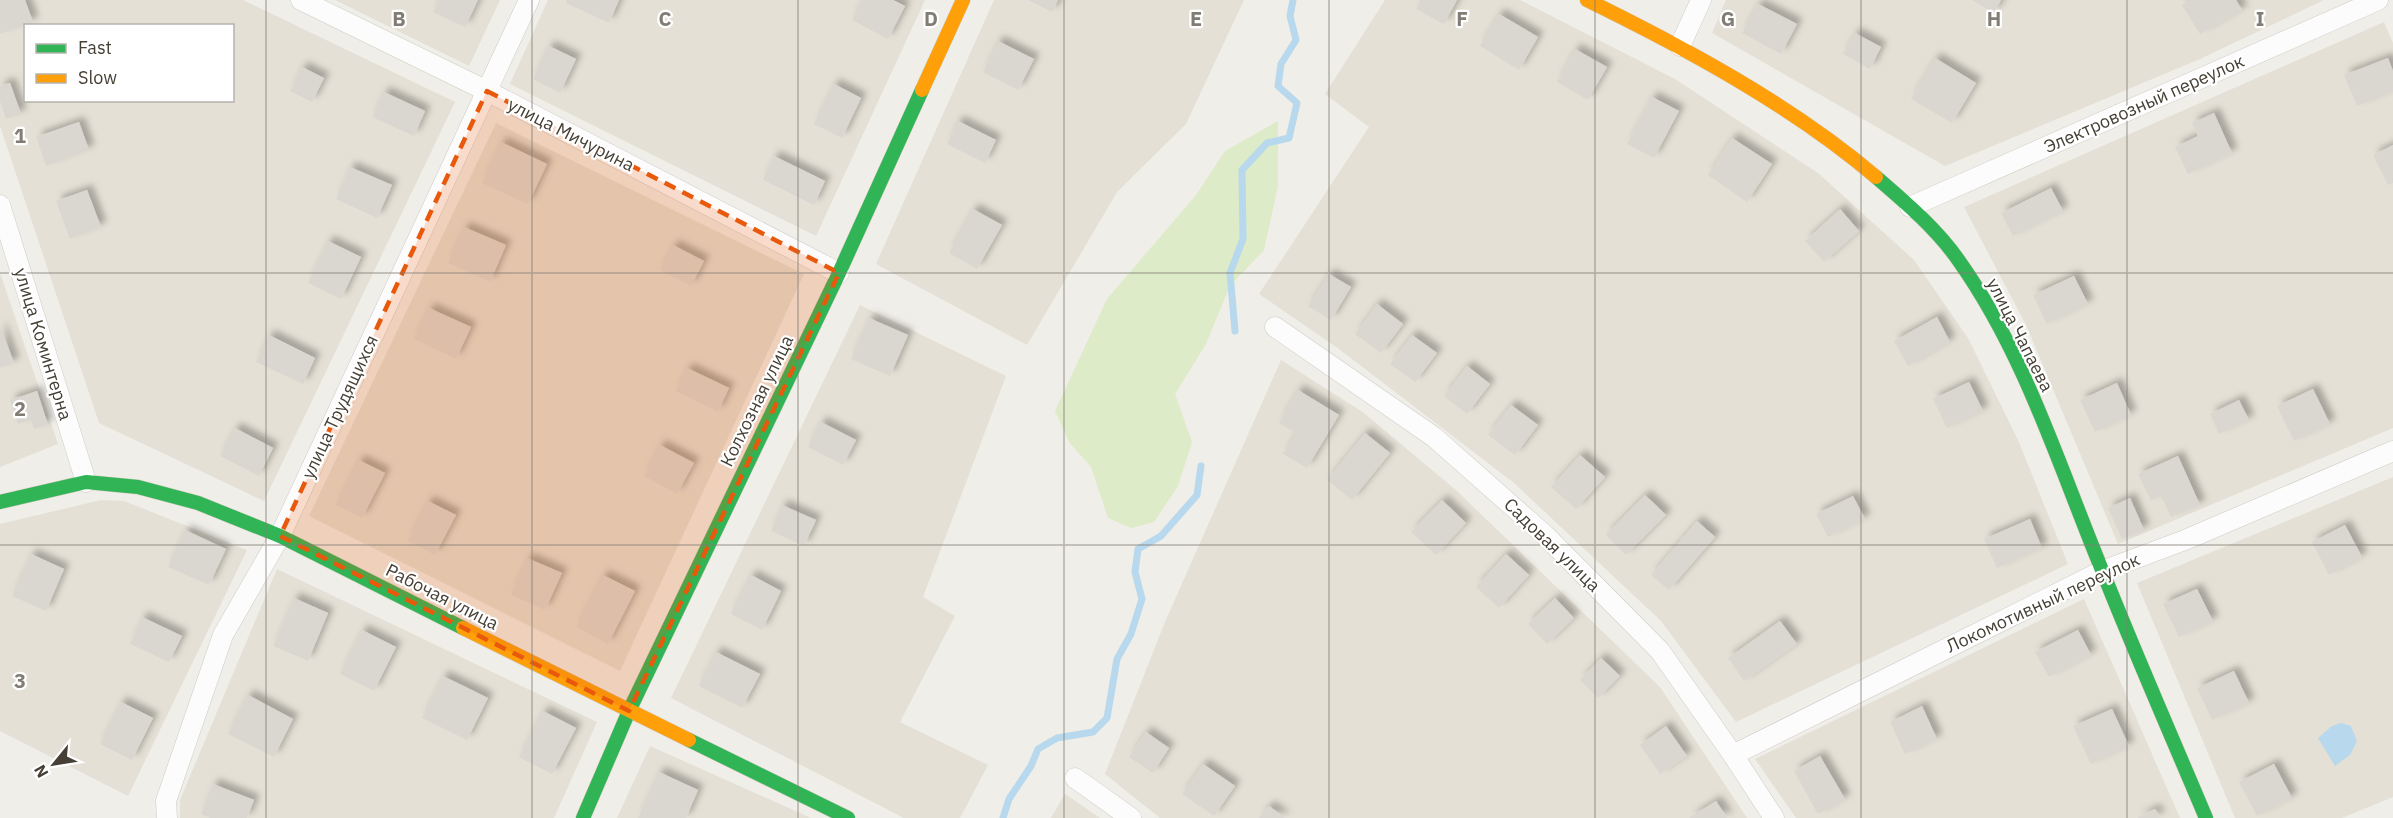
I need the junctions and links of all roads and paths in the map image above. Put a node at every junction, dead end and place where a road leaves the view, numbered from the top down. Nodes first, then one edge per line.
1 (301, 0) edge
2 (529, 0) edge
3 (963, 0) edge
4 (1587, 0) edge
5 (1701, 0) edge
6 (2378, 0) edge
7 (1680, 46) junction
8 (487, 91) junction
9 (0, 206) edge
10 (1910, 207) junction
11 (839, 273) junction
12 (1275, 327) dead end
13 (2393, 451) edge
14 (86, 482) junction
15 (0, 502) edge
16 (280, 536) junction
17 (2102, 571) junction
18 (629, 711) junction
19 (1733, 754) junction
20 (1075, 778) dead end
21 (167, 818) edge
22 (583, 818) edge
23 (848, 818) edge
24 (1131, 818) edge
25 (1774, 818) edge
26 (2206, 818) edge

1 - 8 street, улица Мичурина
2 - 8 street, улица Трудящихся
3 - 11 street, Колхозная улица
4 - 7 street, улица Чапаева
5 - 7 street
6 - 10 street, Электровозный переулок
7 - 10 street, улица Чапаева
8 - 11 street, улица Мичурина
8 - 16 street, улица Трудящихся
9 - 14 street, улица Коминтерна
10 - 17 street, улица Чапаева
11 - 18 street, Колхозная улица
12 - 19 street, Садовая улица
13 - 17 street, Локомотивный переулок
14 - 15 street, Рабочая улица
14 - 16 street, Рабочая улица
16 - 18 street, Рабочая улица
16 - 21 street, улица Трудящихся
17 - 19 street, Локомотивный переулок
17 - 26 street, улица Чапаева
18 - 22 street, Колхозная улица
18 - 23 street, Рабочая улица
19 - 25 street, Садовая улица
20 - 24 street

